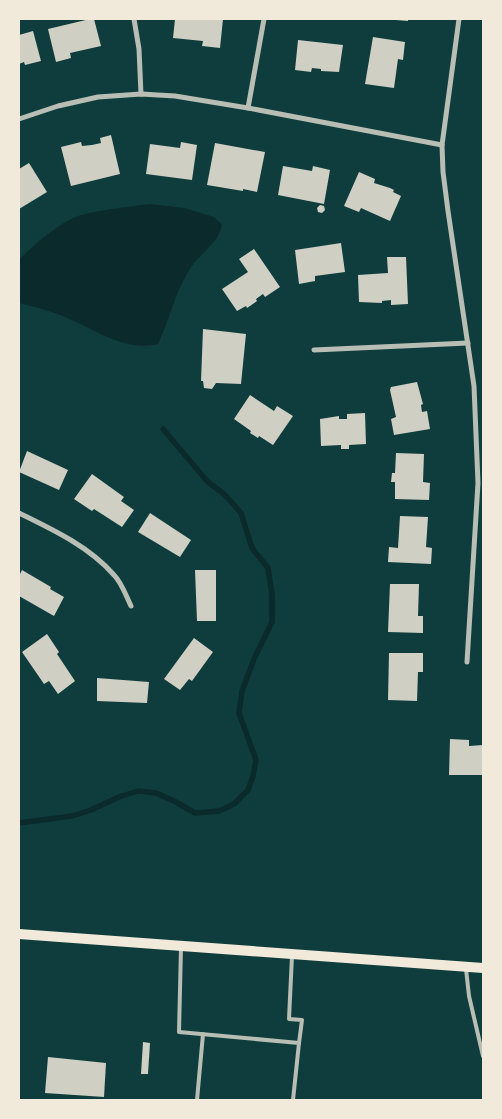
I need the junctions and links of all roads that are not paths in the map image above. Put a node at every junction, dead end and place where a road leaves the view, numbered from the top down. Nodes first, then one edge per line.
1 (134, 19) edge
2 (264, 19) edge
3 (459, 19) edge
4 (141, 94) junction
5 (248, 108) junction
6 (19, 119) edge
7 (442, 145) junction
8 (468, 343) junction
9 (314, 350) dead end
10 (481, 483) edge
11 (19, 513) edge
12 (131, 606) dead end
13 (467, 662) dead end
14 (19, 934) edge
15 (181, 945) junction
16 (292, 954) junction
17 (465, 966) junction
18 (483, 968) edge
19 (203, 1034) junction
20 (299, 1043) junction
21 (483, 1056) edge
22 (197, 1100) edge
23 (293, 1100) edge

1 - 4 street
2 - 5 street
3 - 7 street
4 - 5 street
4 - 6 street
5 - 7 street
7 - 8 street
8 - 9 street
8 - 10 street
10 - 13 street
11 - 12 street
14 - 15 main road
15 - 16 main road
15 - 19 lane
16 - 17 main road
16 - 20 lane
17 - 18 main road
17 - 21 lane
19 - 20 lane
19 - 22 lane
20 - 23 lane

